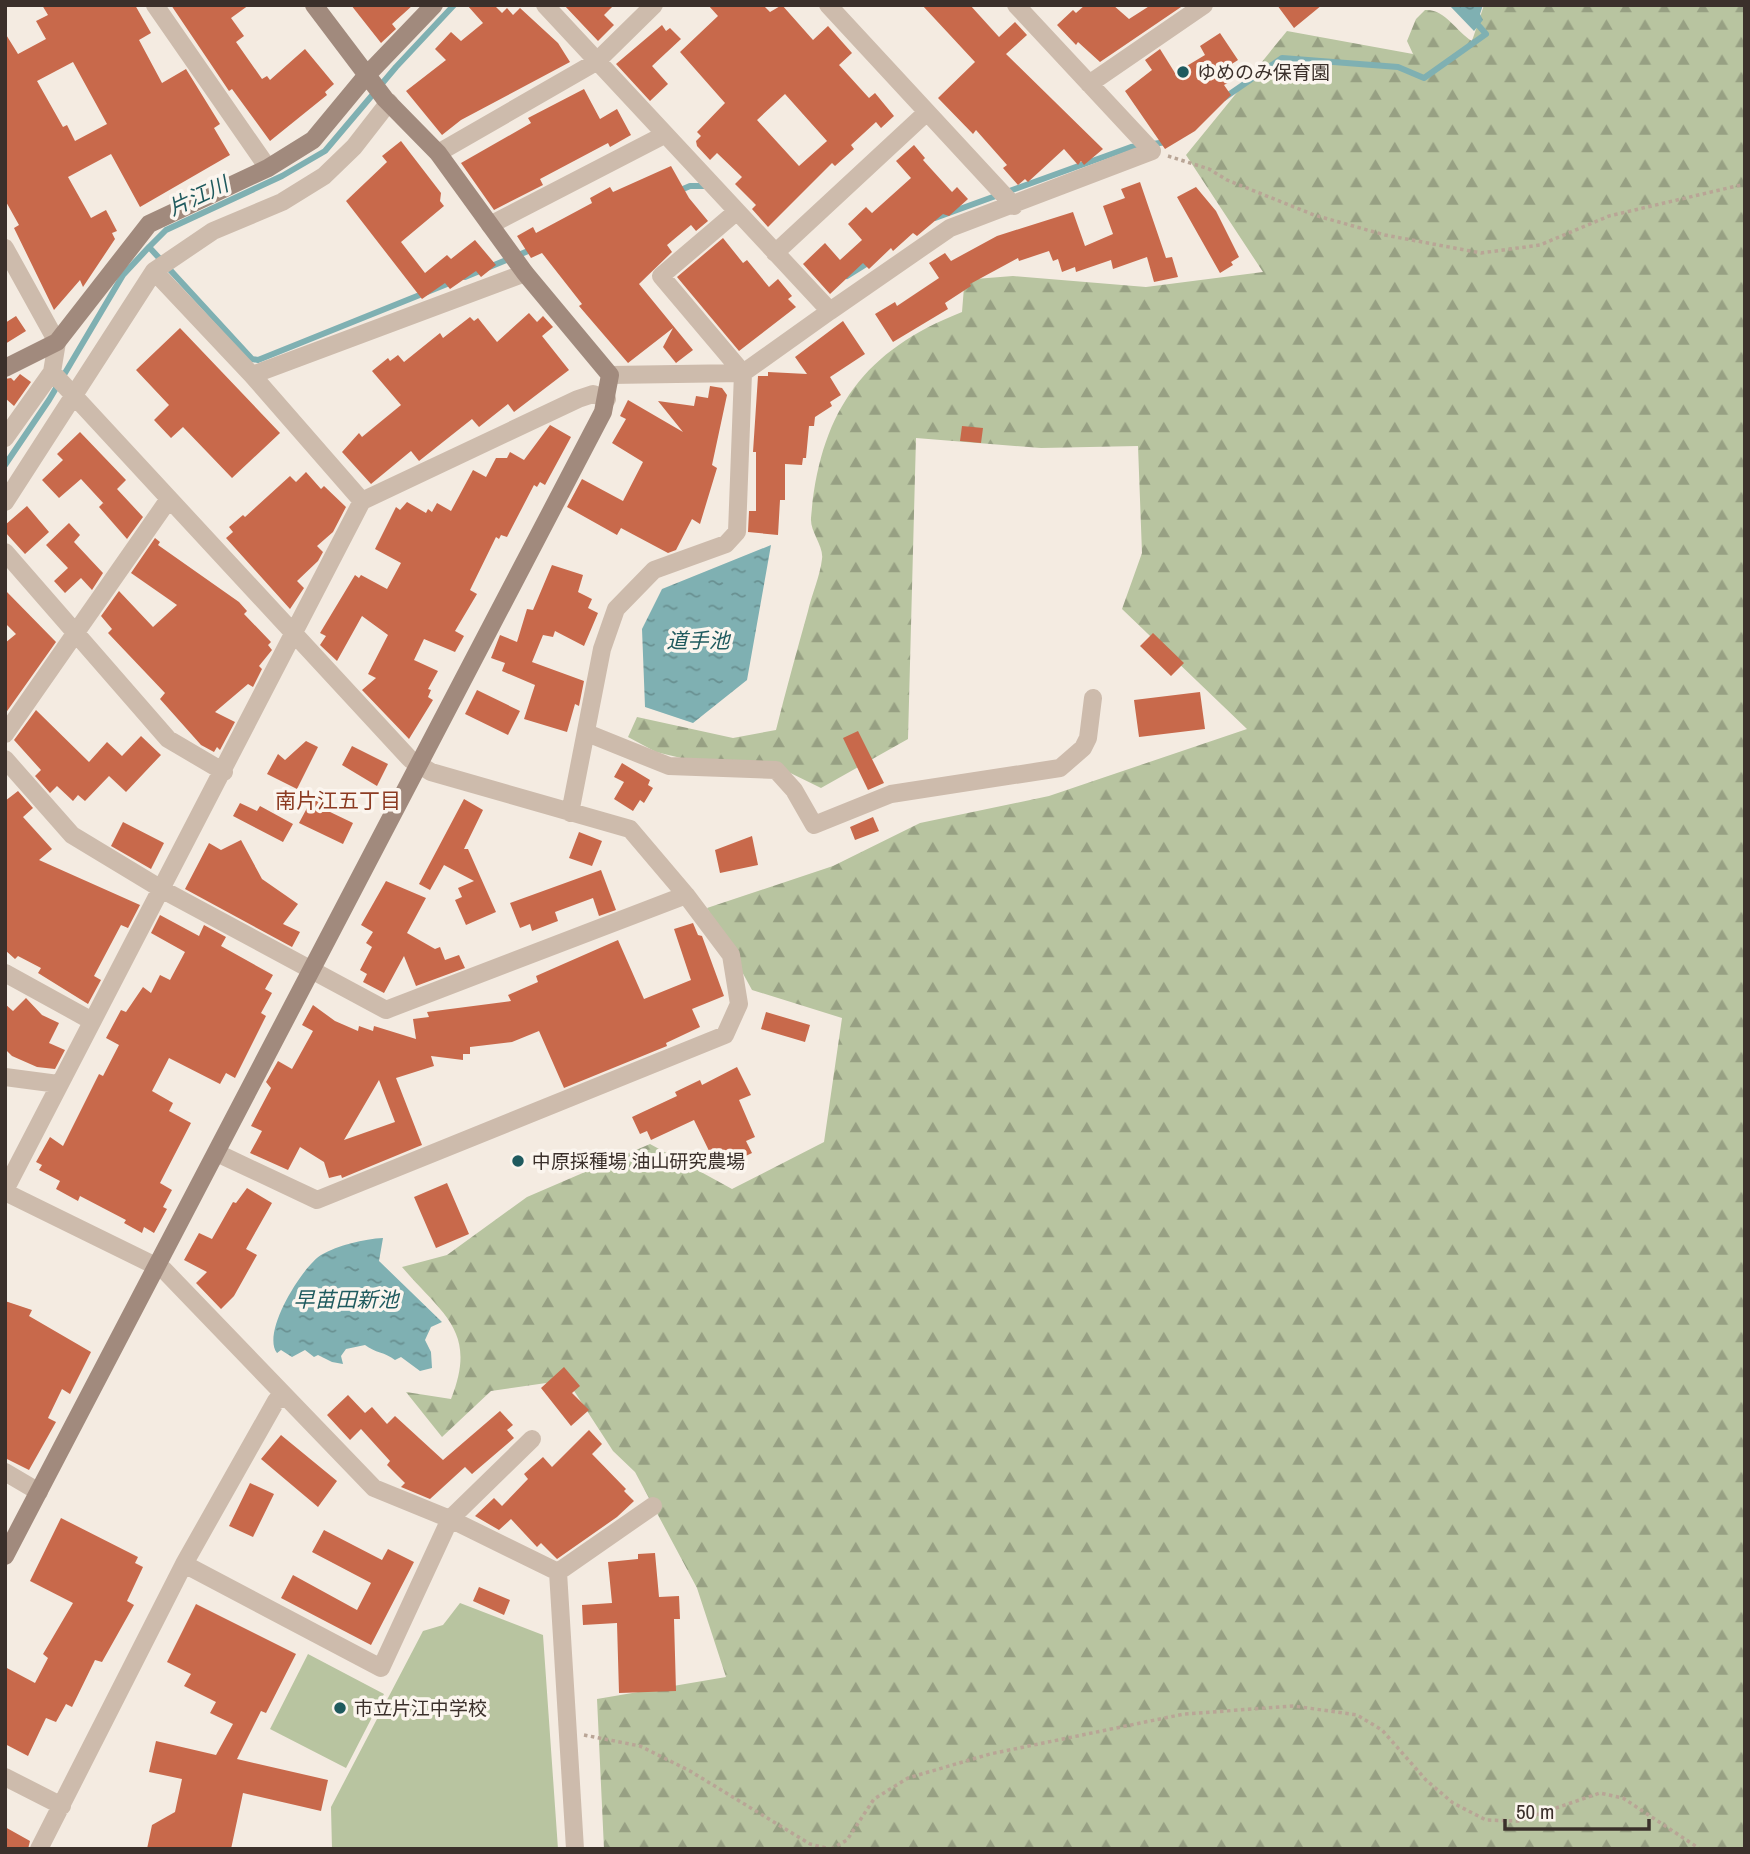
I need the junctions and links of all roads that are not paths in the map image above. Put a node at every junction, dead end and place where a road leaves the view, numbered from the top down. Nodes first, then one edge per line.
1 (155, 5) edge
2 (314, 5) edge
3 (434, 5) edge
4 (545, 5) edge
5 (654, 5) edge
6 (828, 5) edge
7 (1016, 5) edge
8 (1203, 5) edge
9 (596, 62) junction
10 (366, 76) junction
11 (1089, 84) junction
12 (387, 100) junction
13 (927, 112) junction
14 (664, 135) junction
15 (438, 153) junction
16 (268, 168) junction
17 (1014, 206) junction
18 (736, 212) junction
19 (490, 225) junction
20 (5, 248) edge
21 (780, 248) junction
22 (518, 263) junction
23 (154, 271) junction
24 (830, 312) junction
25 (57, 342) junction
26 (5, 368) edge
27 (52, 372) junction
28 (743, 373) junction
29 (610, 375) junction
30 (252, 376) junction
31 (72, 396) junction
32 (607, 399) junction
33 (5, 438) edge
34 (169, 499) junction
35 (362, 501) junction
36 (5, 502) edge
37 (5, 552) edge
38 (76, 632) junction
39 (295, 635) junction
40 (1093, 698) dead end
41 (587, 733) junction
42 (5, 734) edge
43 (5, 760) edge
44 (420, 764) junction
45 (224, 772) junction
46 (570, 813) junction
47 (163, 890) junction
48 (686, 895) junction
49 (312, 969) junction
50 (5, 973) edge
51 (92, 1021) junction
52 (5, 1077) edge
53 (58, 1084) junction
54 (217, 1153) junction
55 (5, 1191) edge
56 (156, 1266) junction
57 (285, 1397) junction
58 (532, 1439) dead end
59 (5, 1472) edge
60 (39, 1492) junction
61 (653, 1506) dead end
62 (450, 1519) junction
63 (5, 1556) edge
64 (184, 1564) junction
65 (558, 1572) junction
66 (5, 1777) edge
67 (62, 1806) junction
68 (39, 1849) edge
69 (575, 1849) edge

1 - 16 street
2 - 10 street
3 - 10 street
4 - 9 street
5 - 9 street
6 - 13 street
7 - 11 street
8 - 11 street
9 - 14 street
9 - 15 street
10 - 12 street
10 - 16 street
11 - 17 street
12 - 15 street
12 - 23 street
13 - 17 street
13 - 21 street
14 - 18 street
14 - 19 street
15 - 19 street
16 - 25 street
17 - 24 street
18 - 21 street
18 - 28 street
19 - 22 street
20 - 25 street
21 - 24 street
22 - 29 street
22 - 30 street
23 - 30 street
23 - 31 street
24 - 28 street
25 - 26 street
25 - 27 street
27 - 31 street
27 - 33 street
28 - 29 street
28 - 41 street
29 - 32 street
30 - 35 street
31 - 34 street
31 - 36 street
32 - 35 street
32 - 44 street
34 - 38 street
34 - 39 street
35 - 39 street
37 - 38 street
38 - 42 street
38 - 45 street
39 - 44 street
39 - 45 street
40 - 41 street
41 - 46 street
43 - 47 street
44 - 46 street
44 - 49 street
45 - 47 street
46 - 48 street
47 - 49 street
47 - 51 street
48 - 49 street
48 - 54 street
49 - 54 street
50 - 51 street
51 - 53 street
52 - 53 street
53 - 55 street
54 - 56 street
55 - 56 street
56 - 57 street
56 - 60 street
57 - 62 street
57 - 64 street
58 - 62 street
59 - 60 street
60 - 63 street
61 - 65 street
62 - 64 street
62 - 65 street
64 - 67 street
65 - 69 street
66 - 67 street
67 - 68 street

